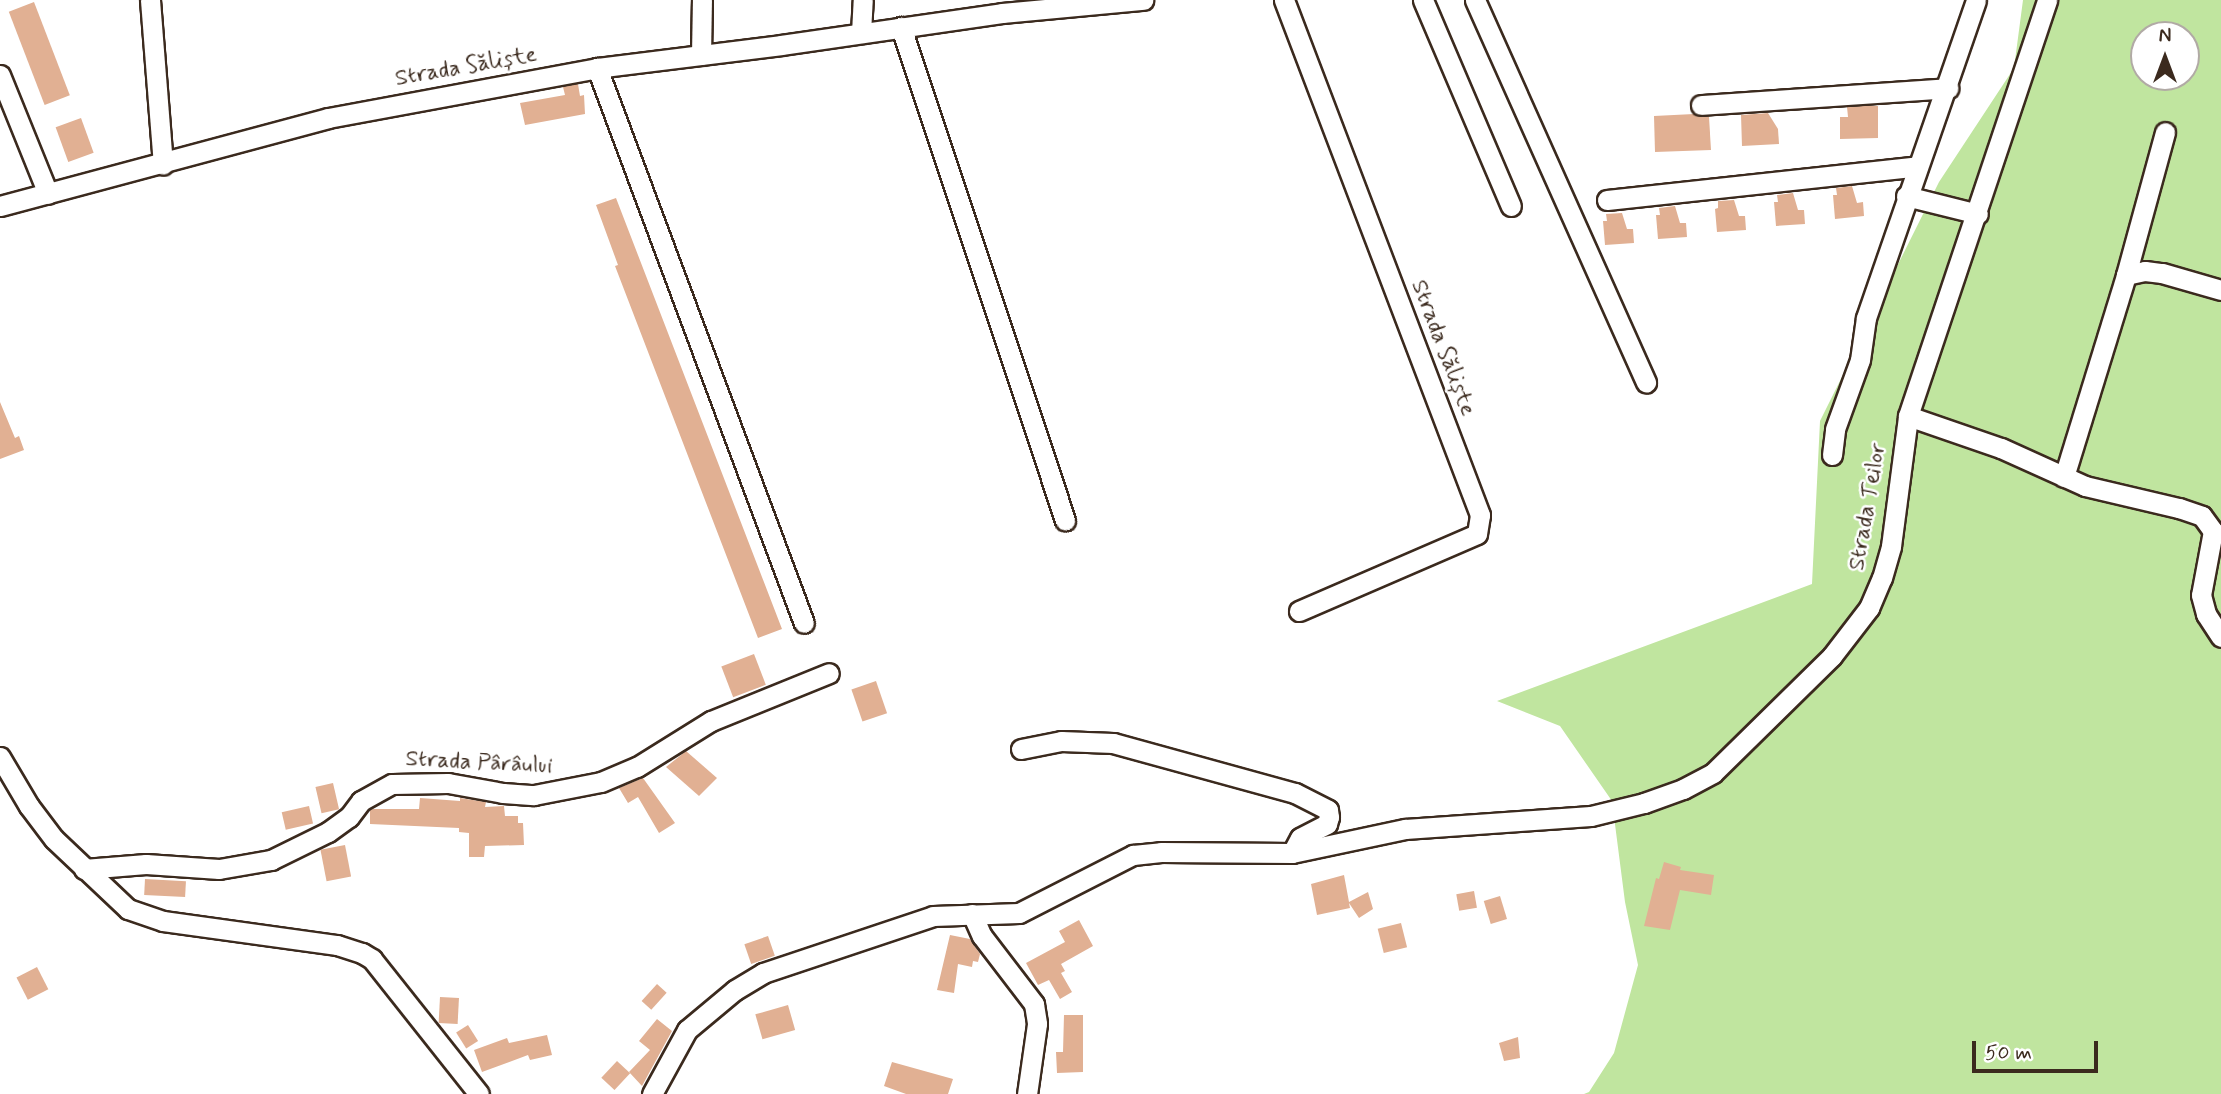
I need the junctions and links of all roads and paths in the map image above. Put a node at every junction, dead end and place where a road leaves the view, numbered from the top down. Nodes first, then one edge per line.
1 (150, 0) edge
2 (702, 0) edge
3 (863, 0) edge
4 (1143, 0) edge
5 (1284, 0) edge
6 (1423, 0) edge
7 (1475, 0) edge
8 (1976, 0) edge
9 (2047, 0) edge
10 (901, 27) junction
11 (861, 33) junction
12 (701, 55) junction
13 (597, 68) junction
14 (0, 75) edge
15 (1948, 88) junction
16 (1701, 105) dead end
17 (2165, 132) dead end
18 (163, 164) junction
19 (1918, 166) junction
20 (48, 194) junction
21 (1906, 196) junction
22 (1607, 200) dead end
23 (0, 206) edge
24 (1511, 206) dead end
25 (1978, 214) junction
26 (2126, 275) junction
27 (2221, 290) edge
28 (1646, 383) dead end
29 (1908, 416) junction
30 (1832, 455) dead end
31 (2064, 477) junction
32 (1065, 520) dead end
33 (2217, 522) edge
34 (1299, 611) dead end
35 (804, 623) dead end
36 (2221, 637) edge
37 (829, 673) dead end
38 (1021, 749) dead end
39 (0, 757) edge
40 (1292, 853) junction
41 (84, 869) junction
42 (972, 914) junction
43 (479, 1094) edge
44 (652, 1094) edge
45 (1027, 1094) edge

1 - 18 street
2 - 12 street
3 - 11 street
4 - 10 street, Strada Săliște
5 - 34 street, Strada Săliște
6 - 24 street
7 - 28 street
8 - 15 street
9 - 25 street, Strada Teilor
10 - 11 street, Strada Săliște
10 - 32 street
11 - 12 street, Strada Săliște
12 - 13 street, Strada Săliște
13 - 18 street, Strada Săliște
13 - 35 street
14 - 20 street
15 - 16 street
15 - 19 street
17 - 26 street
18 - 20 street, Strada Săliște
19 - 21 street
19 - 22 street
20 - 23 street, Strada Săliște
21 - 25 street
21 - 30 street
25 - 29 street, Strada Teilor
26 - 27 street
26 - 31 street
29 - 31 street
29 - 40 street, Strada Teilor
31 - 33 street
33 - 36 street
37 - 41 street, Strada Pârâului
38 - 40 street
39 - 41 street
40 - 42 street, Strada Teilor
41 - 43 street
42 - 44 street, Strada Teilor
42 - 45 street

